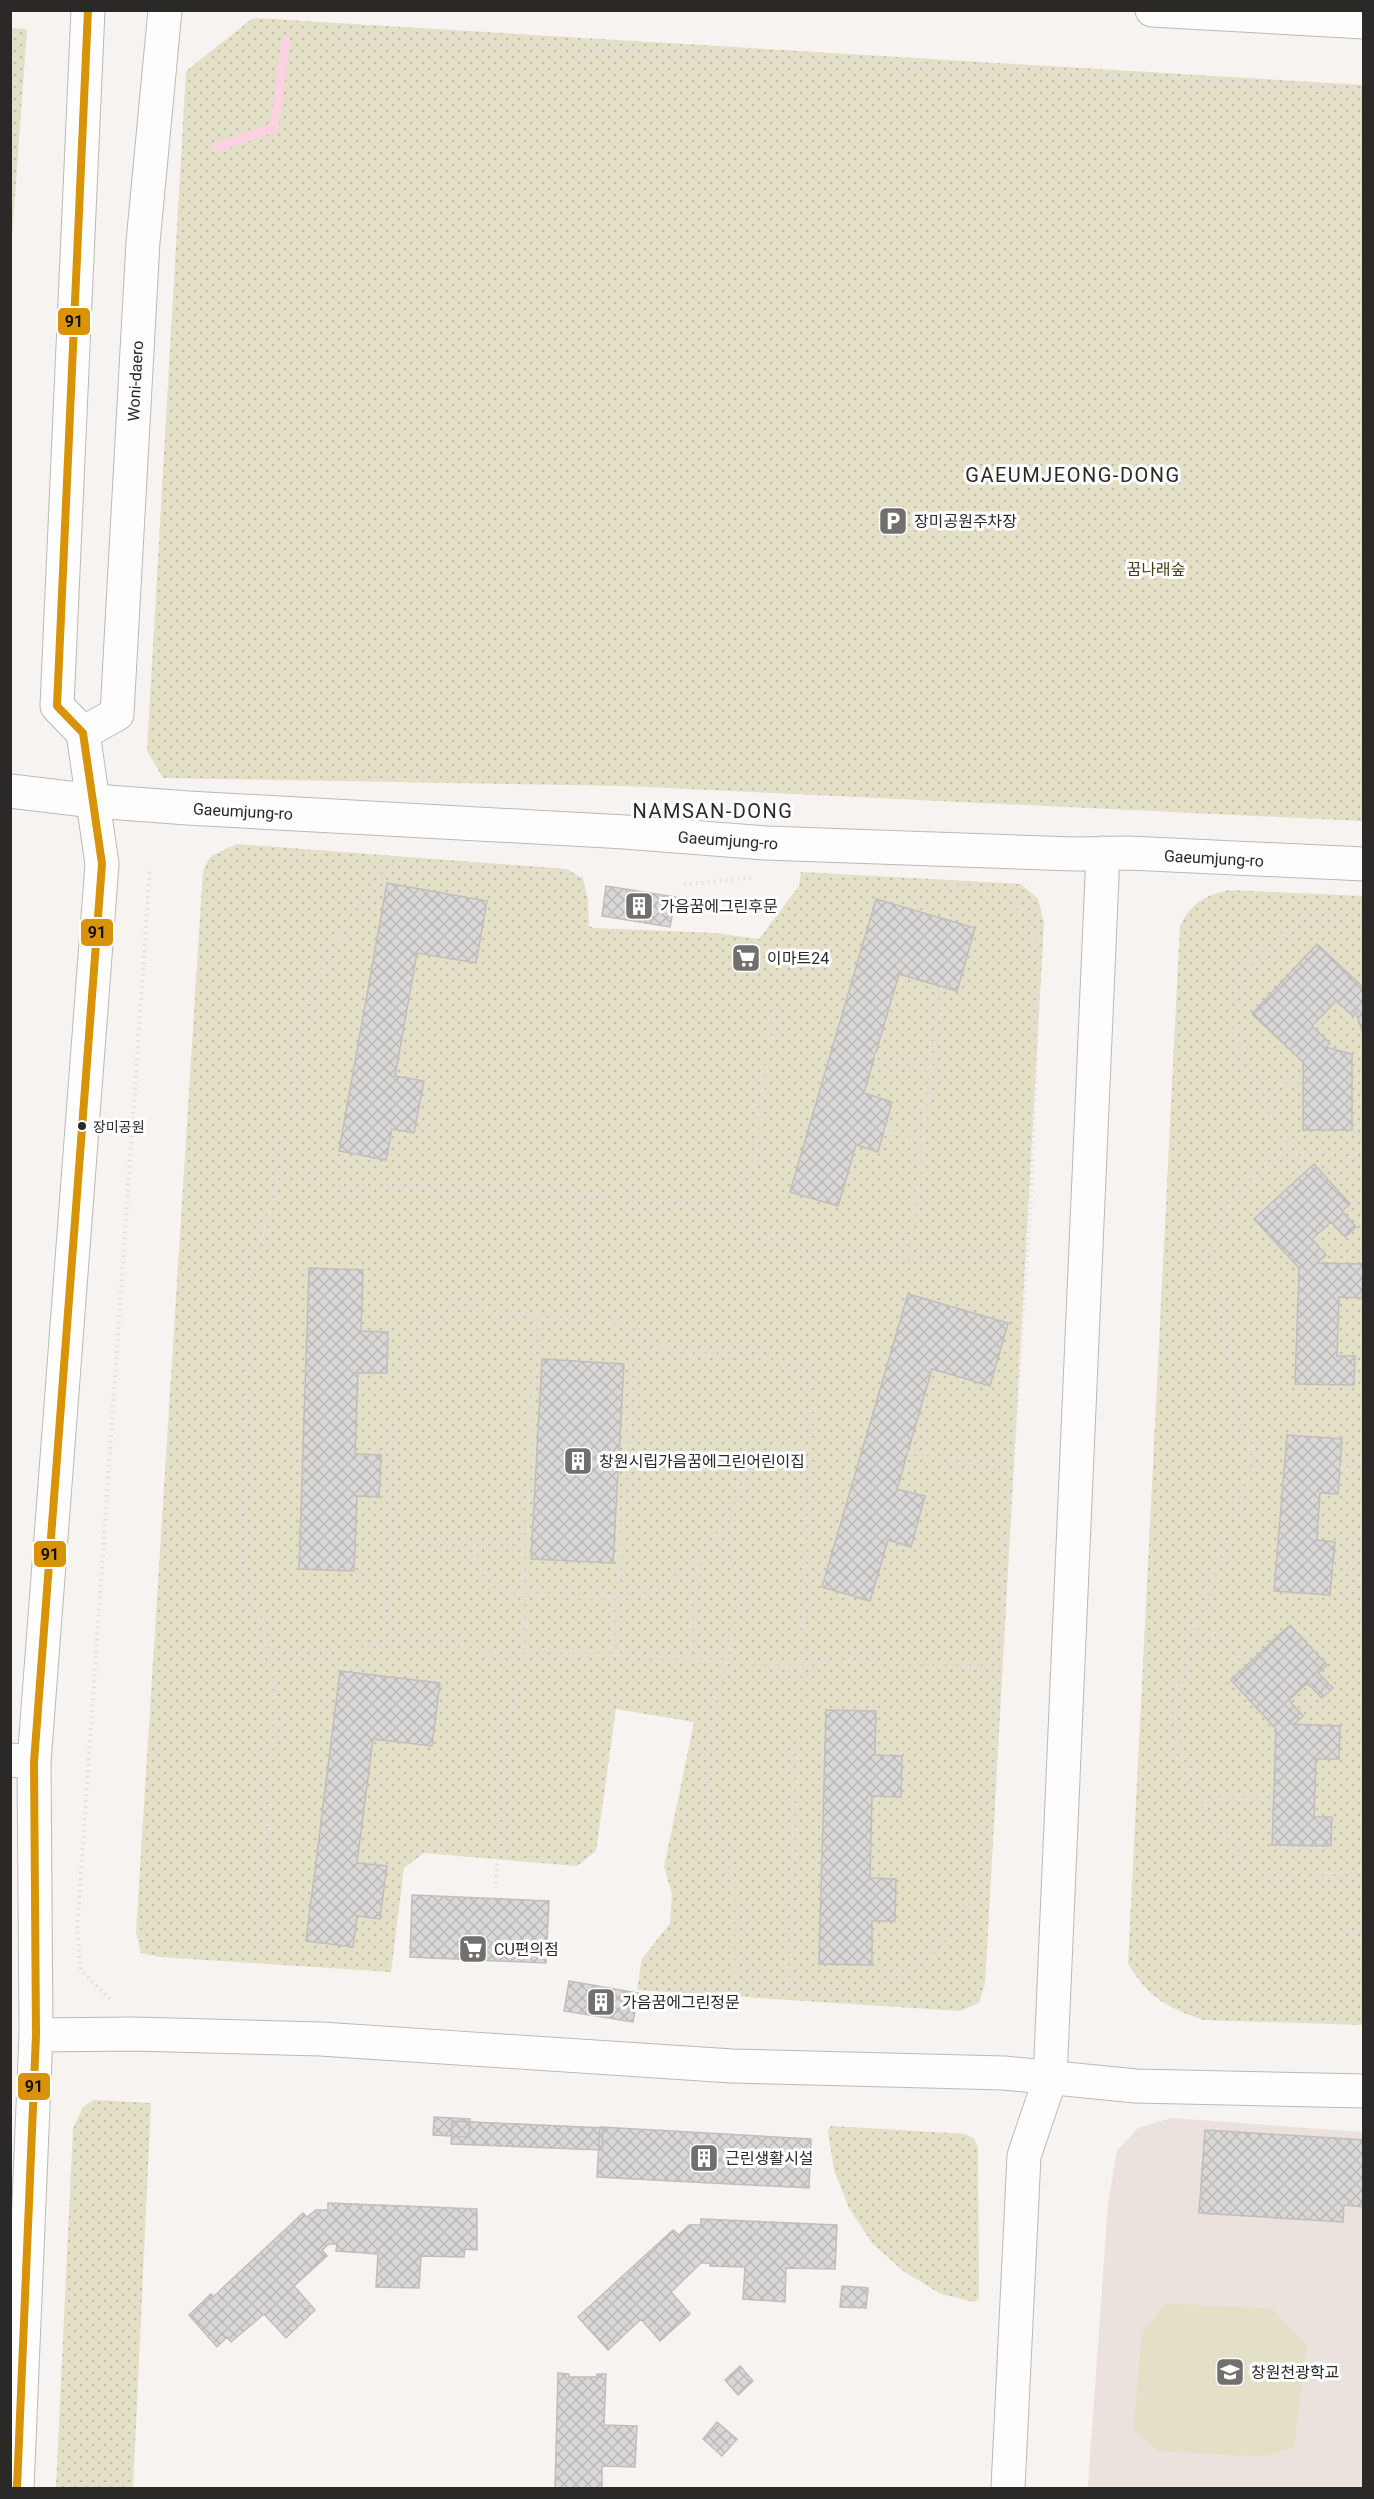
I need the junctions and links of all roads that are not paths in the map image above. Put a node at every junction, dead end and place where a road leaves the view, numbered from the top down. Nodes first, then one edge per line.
1 (88, 10) edge
2 (165, 10) edge
3 (1152, 10) edge
4 (1364, 22) edge
5 (83, 733) junction
6 (10, 791) edge
7 (94, 801) junction
8 (1103, 853) junction
9 (1364, 864) edge
10 (22, 1761) edge
11 (36, 2036) junction
12 (1050, 2079) junction
13 (1364, 2091) edge
14 (18, 2488) edge
15 (1008, 2488) edge

1 - 5 street
2 - 5 street, Woni-daero
3 - 4 street
5 - 7 street
6 - 7 street, Gaeumjung-ro
7 - 8 street, Gaeumjung-ro
7 - 10 street
8 - 9 street, Gaeumjung-ro
8 - 12 street
10 - 11 street
11 - 12 street
11 - 14 street
12 - 13 street
12 - 15 street

